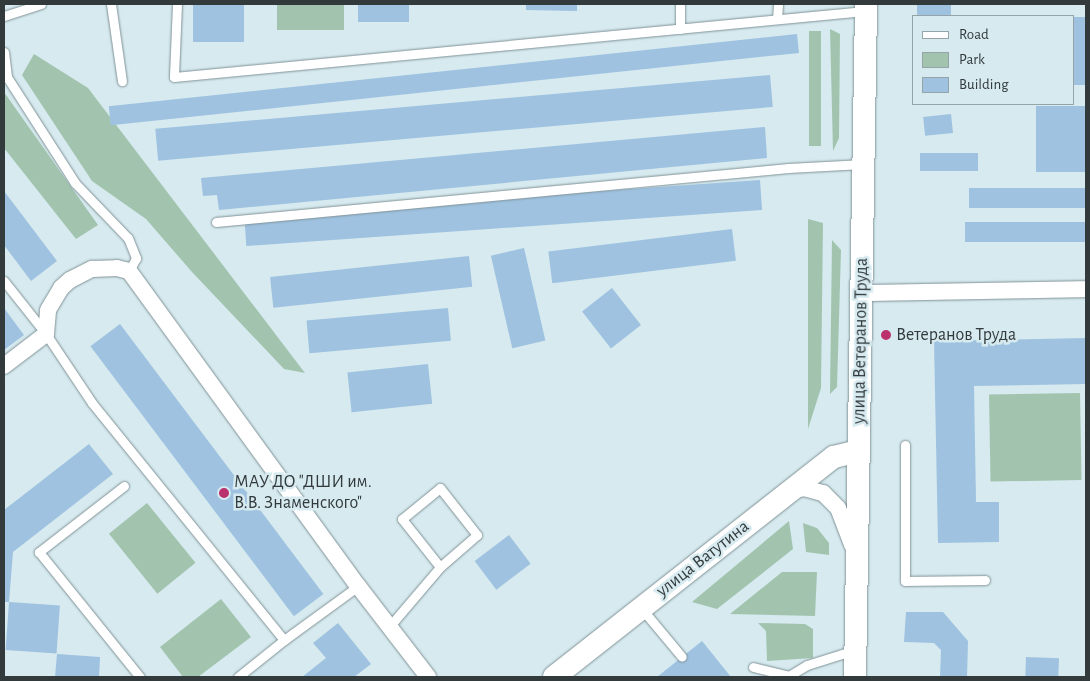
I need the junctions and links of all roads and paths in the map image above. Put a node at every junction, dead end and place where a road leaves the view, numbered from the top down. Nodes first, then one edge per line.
1 (41, 4) edge
2 (111, 4) edge
3 (177, 4) edge
4 (680, 4) edge
5 (778, 4) edge
6 (866, 7) edge
7 (4, 16) edge
8 (777, 19) junction
9 (680, 29) junction
10 (4, 52) edge
11 (122, 81) dead end
12 (863, 164) junction
13 (216, 222) dead end
14 (129, 271) junction
15 (4, 281) edge
16 (1086, 289) edge
17 (862, 293) junction
18 (46, 334) junction
19 (4, 366) edge
20 (905, 445) dead end
21 (858, 451) junction
22 (124, 486) dead end
23 (788, 491) junction
24 (857, 561) junction
25 (440, 567) junction
26 (986, 580) dead end
27 (358, 586) junction
28 (641, 608) junction
29 (389, 627) junction
30 (284, 640) junction
31 (855, 650) junction
32 (682, 657) dead end
33 (753, 667) dead end
34 (788, 676) edge
35 (140, 677) edge
36 (238, 677) edge
37 (428, 677) edge
38 (554, 677) edge
39 (855, 677) edge

1 - 7 lane
2 - 11 lane
3 - 9 lane
4 - 9 lane
5 - 8 lane
6 - 8 lane
6 - 12 main road, улица Ветеранов Труда
8 - 9 lane
10 - 14 lane
12 - 13 lane
12 - 17 main road, улица Ветеранов Труда
14 - 18 street
14 - 27 street
15 - 18 lane
16 - 17 street
17 - 21 main road, улица Ветеранов Труда
18 - 19 street
18 - 30 lane
20 - 26 lane
21 - 23 main road, улица Ватутина
21 - 24 main road, улица Ветеранов Труда
22 - 35 lane
23 - 24 street
23 - 28 main road, улица Ватутина
24 - 31 main road, улица Ветеранов Труда
25 - 25 lane
25 - 29 lane
27 - 29 street
27 - 30 lane
28 - 32 lane
28 - 38 main road, улица Ватутина
29 - 37 street
30 - 36 lane
31 - 34 lane
31 - 39 main road, улица Ветеранов Труда
33 - 34 lane

